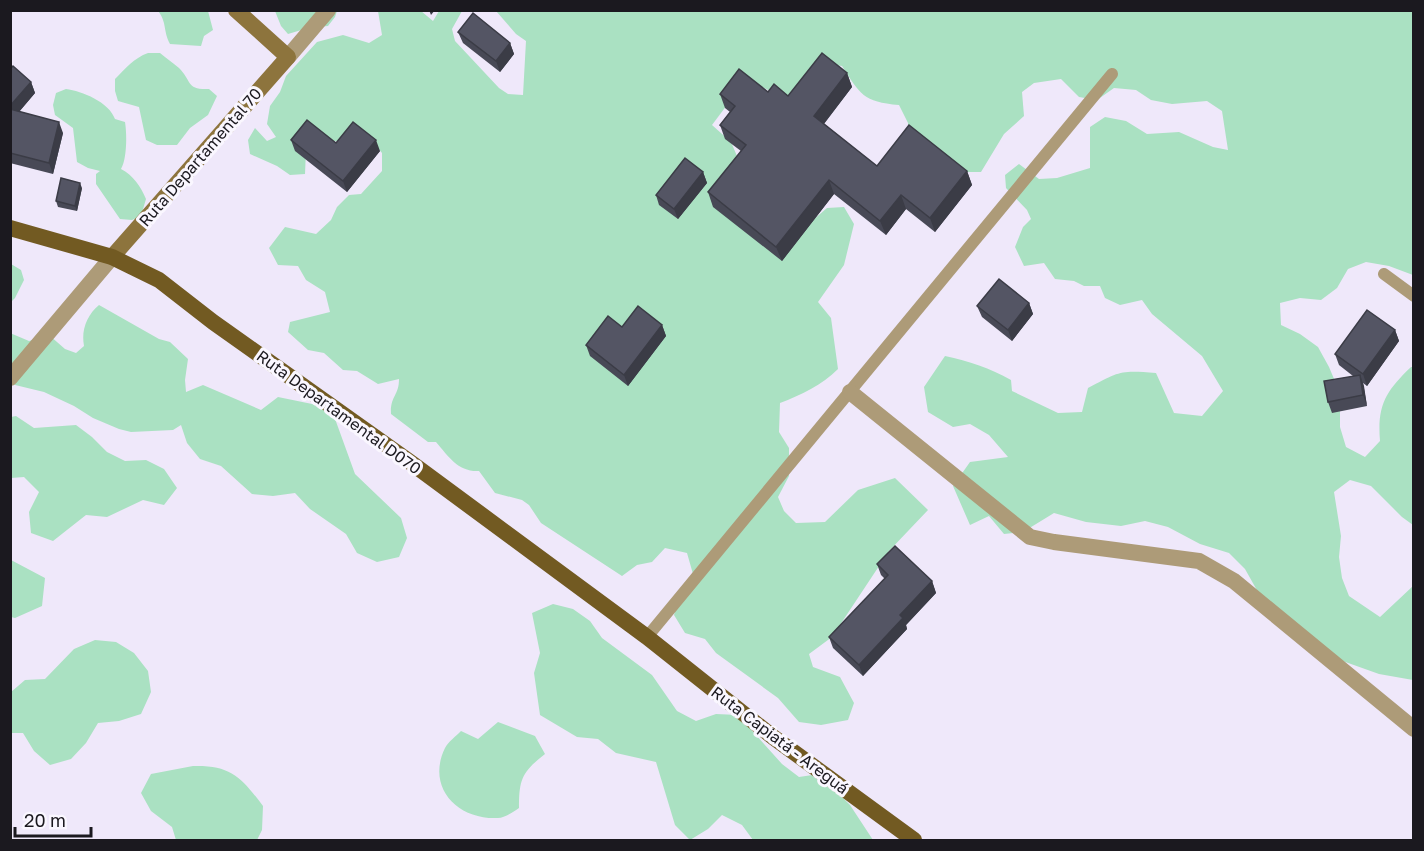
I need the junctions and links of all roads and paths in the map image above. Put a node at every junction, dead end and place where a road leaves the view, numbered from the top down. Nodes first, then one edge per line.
1 (236, 10) edge
2 (328, 10) edge
3 (288, 57) junction
4 (1112, 74) dead end
5 (10, 228) edge
6 (112, 257) junction
7 (1384, 274) dead end
8 (1413, 296) edge
9 (10, 378) edge
10 (850, 392) junction
11 (647, 637) junction
12 (1413, 729) edge
13 (914, 840) edge

1 - 3 main road
2 - 3 street
3 - 6 main road, Ruta Departamental 70
4 - 10 lane
5 - 6 main road, Ruta Departamental D070
6 - 9 street
6 - 11 main road, Ruta Departamental D070
7 - 8 lane
10 - 11 lane
10 - 12 street
11 - 13 main road, Ruta Capiatá - Areguá

